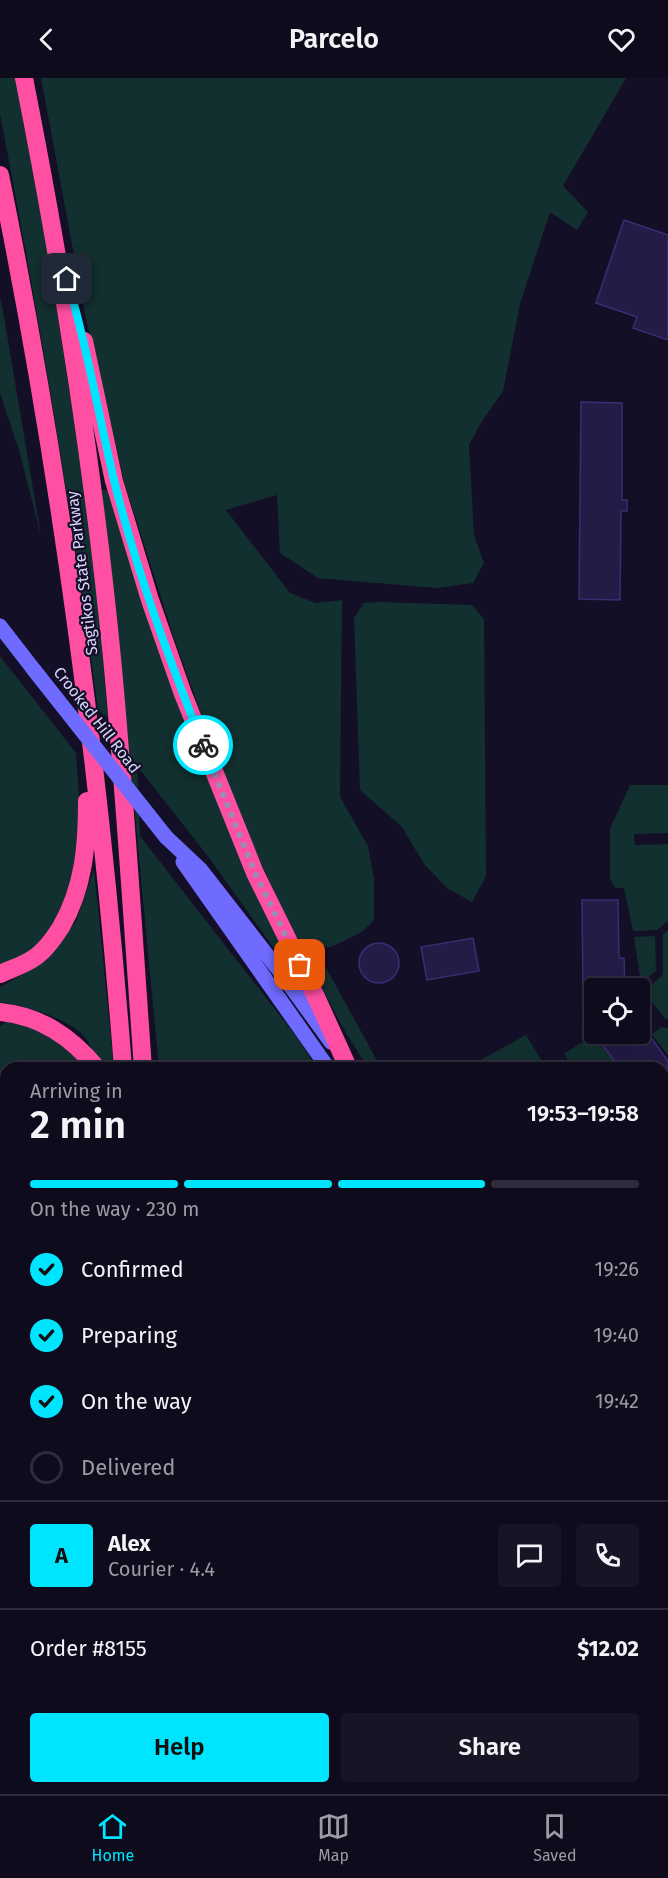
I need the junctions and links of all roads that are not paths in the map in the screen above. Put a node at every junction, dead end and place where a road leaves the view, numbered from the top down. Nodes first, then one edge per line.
1 (24, 78) edge
2 (0, 175) edge
3 (0, 187) edge
4 (7, 209) junction
5 (54, 235) junction
6 (0, 626) edge
7 (87, 715) junction
8 (0, 974) edge
9 (0, 1012) edge
10 (92, 1062) edge
11 (123, 1062) edge
12 (143, 1062) edge
13 (338, 1062) edge
14 (340, 1062) edge

1 - 5 highway, Sagtikos State Parkway
2 - 4 highway, Sagtikos State Parkway
3 - 4 highway
4 - 7 highway, Sagtikos State Parkway
5 - 12 highway, Sagtikos State Parkway
5 - 14 highway
6 - 13 main road, Crooked Hill Road, bridge
7 - 8 highway
7 - 11 highway, Sagtikos State Parkway
9 - 10 highway

